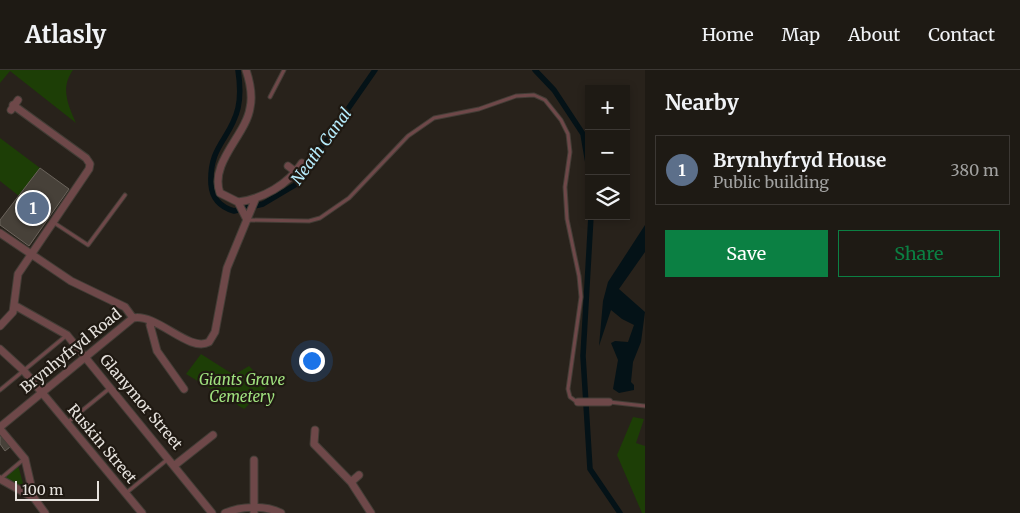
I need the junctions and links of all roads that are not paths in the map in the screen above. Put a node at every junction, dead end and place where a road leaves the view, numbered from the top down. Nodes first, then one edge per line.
1 (246, 70) edge
2 (284, 70) edge
3 (270, 97) dead end
4 (14, 105) dead end
5 (302, 163) dead end
6 (288, 166) dead end
7 (296, 172) junction
8 (125, 195) dead end
9 (254, 201) junction
10 (244, 210) junction
11 (53, 222) junction
12 (0, 233) edge
13 (31, 255) junction
14 (14, 305) junction
15 (136, 318) junction
16 (151, 322) junction
17 (0, 326) edge
18 (67, 335) junction
19 (0, 349) edge
20 (86, 356) junction
21 (24, 371) junction
22 (111, 387) junction
23 (1, 388) edge
24 (184, 389) dead end
25 (41, 393) junction
26 (578, 402) joint
27 (609, 402) joint
28 (645, 406) edge
29 (68, 422) junction
30 (0, 428) edge
31 (316, 430) dead end
32 (213, 435) dead end
33 (169, 458) junction
34 (25, 459) junction
35 (254, 460) dead end
36 (175, 465) junction
37 (359, 475) dead end
38 (0, 479) edge
39 (351, 482) junction
40 (126, 494) junction
41 (34, 498) junction
42 (254, 510) edge
43 (208, 512) edge
44 (45, 513) edge
45 (142, 513) edge
46 (225, 513) edge
47 (281, 513) edge
48 (372, 513) edge

1 - 10 street
2 - 3 lane
4 - 11 street
5 - 7 street
6 - 7 street
7 - 9 street
8 - 11 lane
9 - 10 street
9 - 10 street
10 - 16 street
10 - 26 lane
11 - 13 street
12 - 13 street
13 - 14 street
13 - 15 street
14 - 17 street
14 - 18 street, Glanymor Street
15 - 16 street
15 - 20 street, Brynhyfryd Road
16 - 24 street
18 - 20 street, Glanymor Street
18 - 21 lane
19 - 21 street, Ruskin Street
20 - 22 street, Glanymor Street
20 - 25 street, Brynhyfryd Road
21 - 23 lane
21 - 25 street, Ruskin Street
22 - 29 lane
22 - 33 street, Glanymor Street
25 - 29 street, Ruskin Street
25 - 30 street, Brynhyfryd Road
26 - 27 street
27 - 28 lane
29 - 40 street, Ruskin Street
30 - 34 street
31 - 39 street
32 - 36 street, Glanymor Street
33 - 36 street, Glanymor Street
33 - 40 lane
34 - 38 lane
34 - 41 street
35 - 42 street
36 - 43 street, Glanymor Street
37 - 39 street
38 - 41 street
39 - 48 street
40 - 45 street, Ruskin Street
41 - 44 street
42 - 46 street
42 - 47 street

